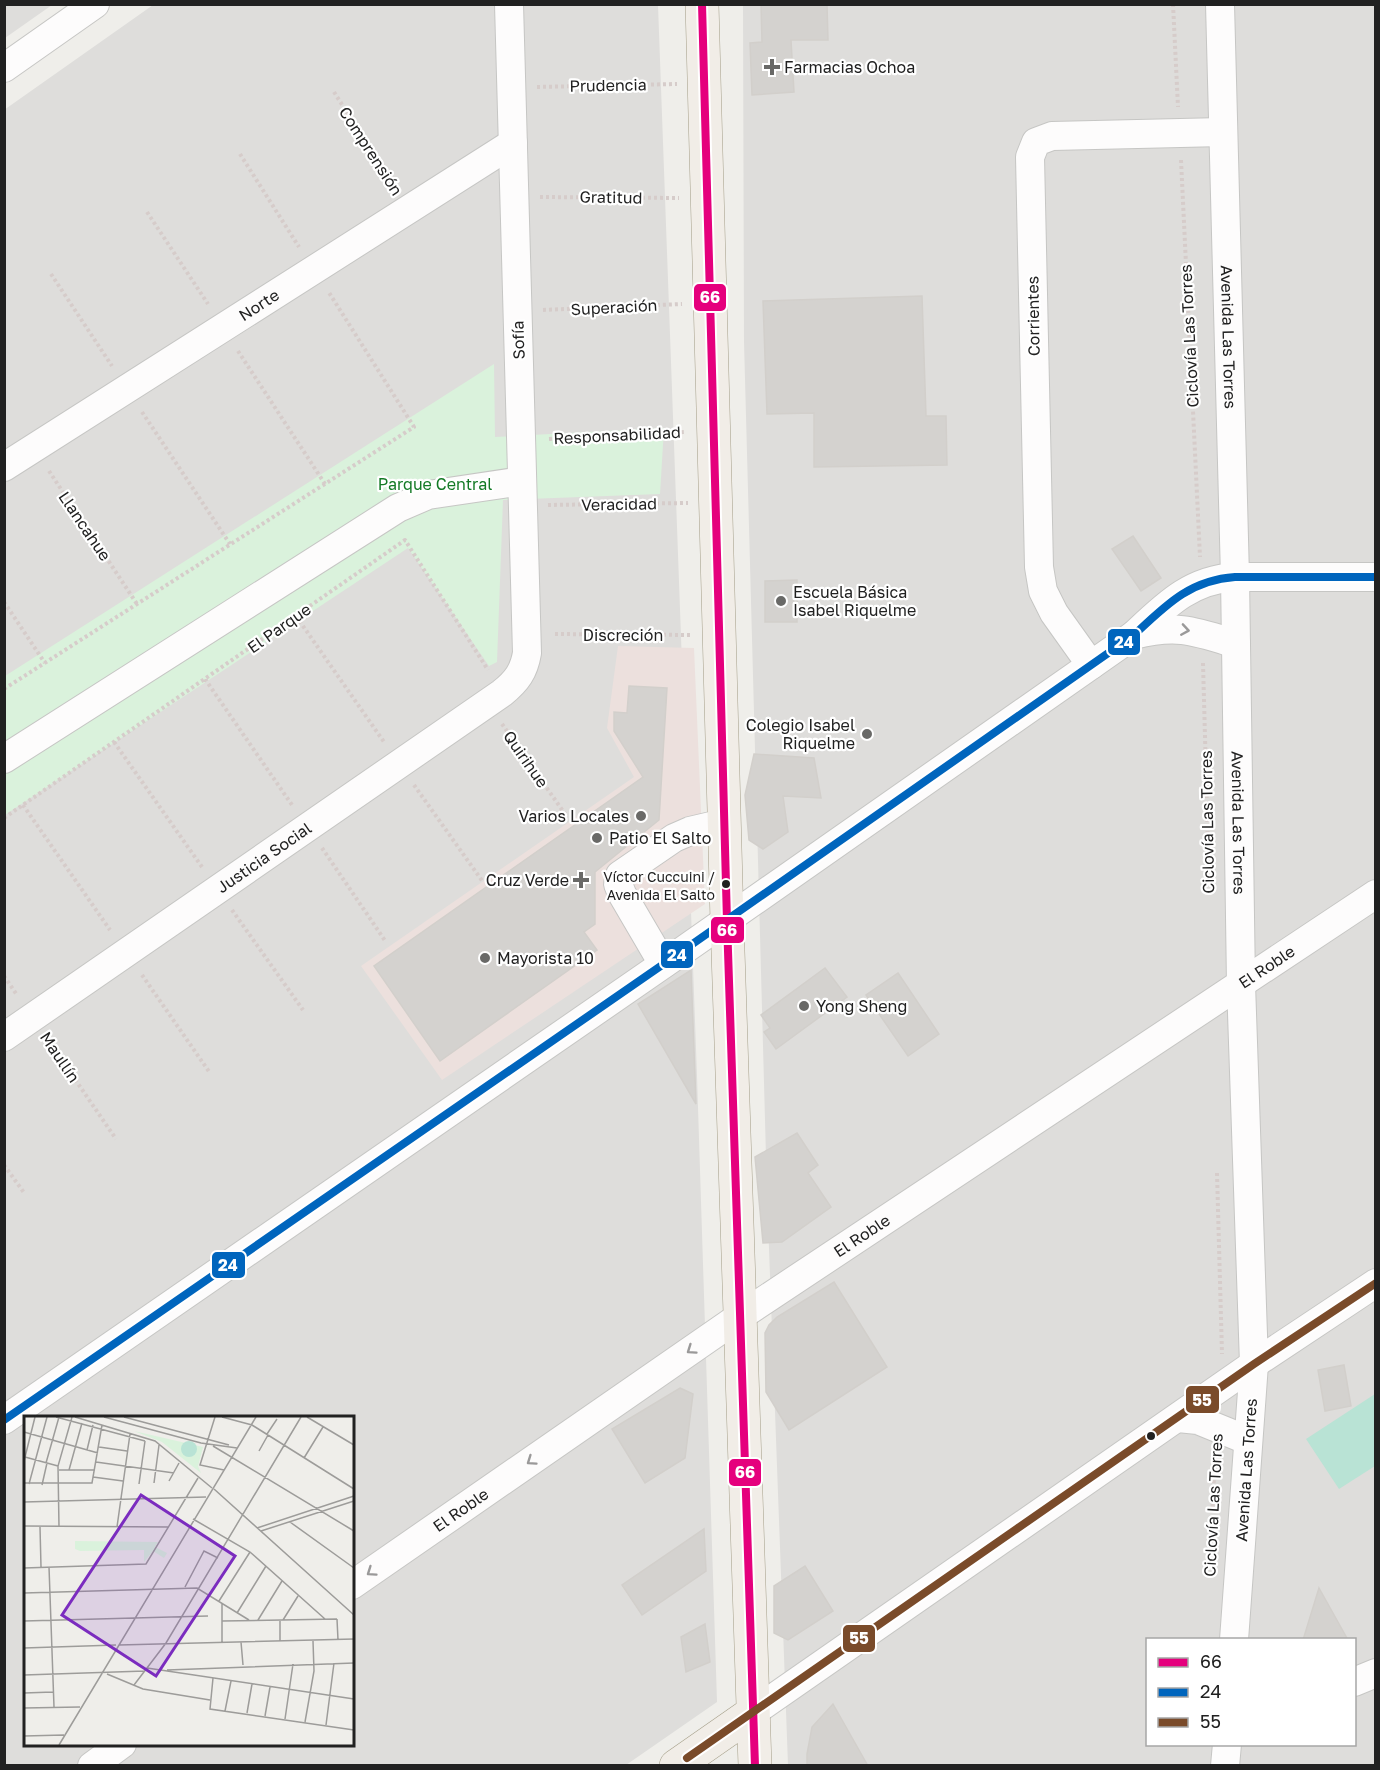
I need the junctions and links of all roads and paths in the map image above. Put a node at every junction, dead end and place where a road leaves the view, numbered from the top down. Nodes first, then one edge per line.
1 (95, 4) edge
2 (509, 4) edge
3 (702, 4) edge
4 (1173, 4) edge
5 (1220, 4) edge
6 (4, 68) edge
7 (704, 84) junction
8 (512, 87) junction
9 (334, 92) dead end
10 (1179, 132) junction
11 (1223, 132) junction
12 (513, 144) junction
13 (514, 196) junction
14 (707, 198) junction
15 (409, 209) junction
16 (710, 303) junction
17 (517, 311) junction
18 (414, 427) dead end
19 (714, 431) junction
20 (521, 440) junction
21 (33, 448) junction
22 (4, 467) edge
23 (522, 493) junction
24 (716, 502) junction
25 (1235, 577) junction
26 (1376, 577) edge
27 (1201, 583) junction
28 (4, 602) edge
29 (137, 604) junction
30 (1203, 633) junction
31 (526, 634) junction
32 (719, 635) junction
33 (1134, 635) junction
34 (1236, 644) junction
35 (45, 663) junction
36 (1091, 665) junction
37 (4, 689) edge
38 (504, 690) junction
39 (4, 759) edge
40 (566, 814) dead end
41 (4, 818) edge
42 (724, 823) junction
43 (1376, 894) edge
44 (1209, 895) dead end
45 (727, 921) junction
46 (663, 964) junction
47 (4, 976) edge
48 (1241, 984) junction
49 (33, 1018) junction
50 (4, 1037) edge
51 (116, 1139) dead end
52 (4, 1165) edge
53 (1217, 1168) dead end
54 (26, 1194) dead end
55 (1376, 1283) edge
56 (739, 1317) junction
57 (1254, 1364) junction
58 (1222, 1387) junction
59 (1178, 1418) junction
60 (4, 1420) edge
61 (1216, 1426) junction
62 (1247, 1440) junction
63 (1210, 1545) dead end
64 (354, 1584) edge
65 (1234, 1638) edge
66 (1376, 1672) edge
67 (1356, 1681) edge
68 (752, 1713) junction
69 (120, 1746) edge
70 (1227, 1746) edge
71 (92, 1766) edge
72 (676, 1766) edge
73 (755, 1766) edge
74 (1225, 1766) edge

1 - 6 street
2 - 8 street, Sofía
3 - 7 main road
4 - 10 path, Ciclovía Las Torres
5 - 11 street, Avenida Las Torres
7 - 8 path, Prudencia
7 - 14 main road
8 - 12 street, Sofía
9 - 15 path, Comprensión
10 - 11 street, Corrientes
10 - 27 path, Ciclovía Las Torres
10 - 36 street, Corrientes
11 - 25 street, Avenida Las Torres
12 - 13 street, Sofía
12 - 15 street, Norte
13 - 14 path, Gratitud
13 - 17 street, Sofía
14 - 16 main road
15 - 21 street, Norte
16 - 17 path, Superación
16 - 19 main road
17 - 20 street, Sofía
18 - 29 path
19 - 20 path, Responsabilidad
19 - 24 main road
20 - 23 street, Sofía
21 - 22 street, Norte
21 - 29 path, Llancahue
23 - 24 path, Veracidad
23 - 31 street, Sofía
23 - 39 street
24 - 32 main road
25 - 26 street
25 - 27 street
25 - 34 street, Avenida Las Torres
27 - 33 street
28 - 35 path
29 - 35 path
33 -> 30 street
30 - 34 street
30 - 44 path, Ciclovía Las Torres
31 - 32 path, Discreción
31 - 38 street, Sofía
32 - 42 main road
33 - 36 street
34 - 48 street, Avenida Las Torres
35 - 37 path
36 - 45 street
38 - 40 path, Quirihue
38 - 41 path, El Parque
38 - 49 street, Justicia Social
42 - 45 main road
42 - 46 street
43 - 48 street, El Roble
45 - 46 street
45 - 56 main road
46 - 60 street
47 - 49 path, Maullín
48 - 56 street, El Roble
48 - 57 street, Avenida Las Torres
49 - 50 street, Justicia Social
49 - 51 path, Maullín
52 - 54 path
53 - 58 path
55 - 57 street
56 -> 64 street, El Roble
56 - 68 main road
57 - 58 street
57 - 62 street, Avenida Las Torres
58 - 59 street
59 - 61 street
59 - 68 street
61 - 62 street
61 - 63 path, Ciclovía Las Torres
62 - 65 street, Avenida Las Torres
66 - 67 street
68 - 72 main road
68 - 73 main road
69 - 71 street
70 - 74 street

